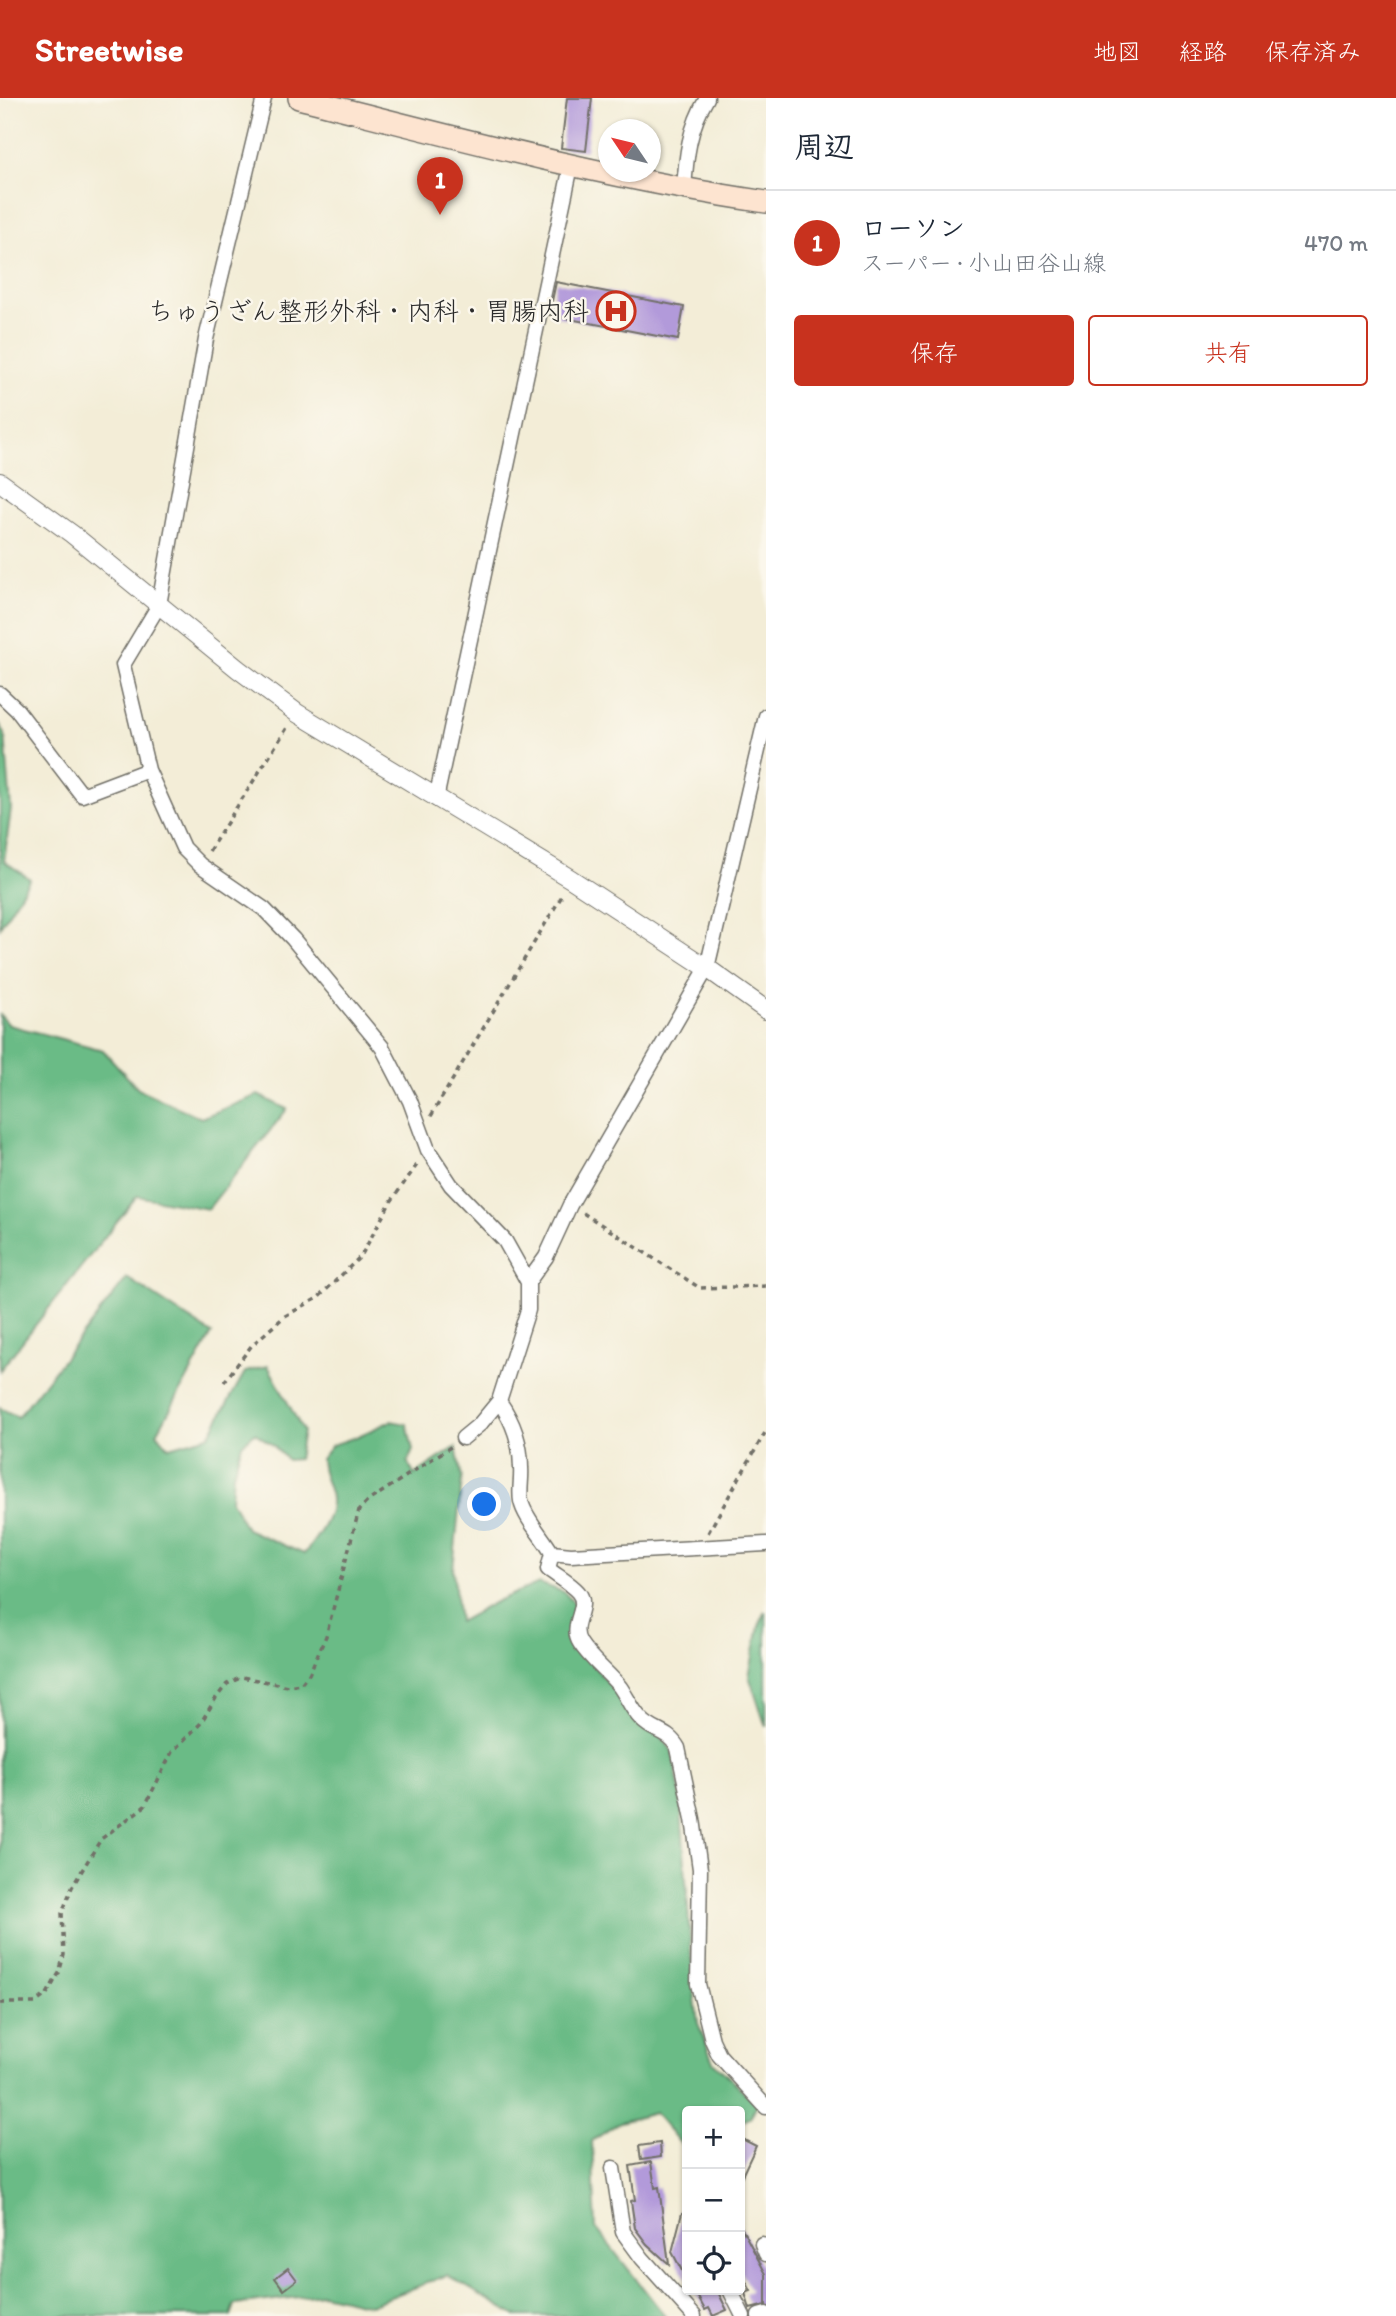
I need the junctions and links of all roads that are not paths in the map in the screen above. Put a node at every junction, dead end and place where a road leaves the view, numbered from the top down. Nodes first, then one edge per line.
1 (264, 98) edge
2 (299, 98) edge
3 (707, 98) edge
4 (571, 166) junction
5 (684, 190) junction
6 (766, 202) edge
7 (0, 482) edge
8 (159, 605) junction
9 (0, 694) edge
10 (766, 716) edge
11 (148, 770) junction
12 (436, 799) junction
13 (707, 968) junction
14 (766, 1010) edge
15 (528, 1282) junction
16 (499, 1401) junction
17 (463, 1438) road end
18 (766, 1544) edge
19 (552, 1553) junction
20 (766, 2107) edge
21 (612, 2168) dead end
22 (732, 2295) edge
23 (766, 2314) edge
24 (694, 2316) edge
25 (743, 2316) edge
26 (759, 2316) edge

1 - 8 street
2 - 4 main road
3 - 5 street
4 - 5 main road
4 - 12 street
5 - 6 main road
7 - 8 street
8 - 11 street
8 - 12 street
9 - 11 street
10 - 13 street
11 - 15 street
12 - 13 street
13 - 14 street
13 - 15 street
15 - 16 street
16 - 17 street
16 - 19 street
18 - 19 street
19 - 20 street
21 - 24 street
22 - 25 street
23 - 26 street

